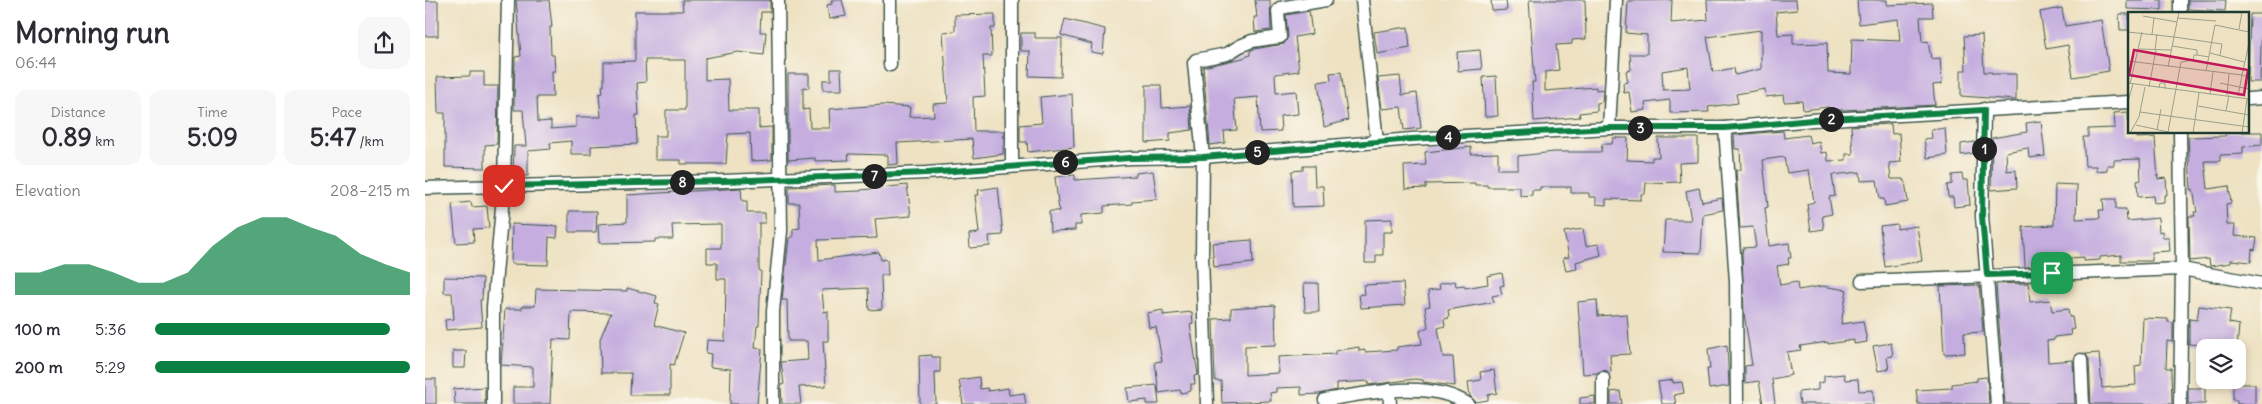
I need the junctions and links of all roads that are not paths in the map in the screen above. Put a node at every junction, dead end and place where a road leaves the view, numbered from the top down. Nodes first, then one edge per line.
1 (508, 0) edge
2 (778, 0) edge
3 (889, 0) edge
4 (1012, 0) edge
5 (1326, 0) edge
6 (1362, 0) edge
7 (1616, 0) edge
8 (890, 65) dead end
9 (2262, 98) edge
10 (2249, 99) edge
11 (2128, 102) edge
12 (1984, 110) junction
13 (1609, 128) junction
14 (1725, 128) junction
15 (2179, 134) edge
16 (1377, 142) junction
17 (1203, 157) junction
18 (1012, 165) junction
19 (780, 179) junction
20 (504, 186) junction
21 (425, 188) edge
22 (2182, 269) junction
23 (1987, 275) junction
24 (1862, 280) dead end
25 (2262, 284) edge
26 (2081, 360) dead end
27 (1603, 378) dead end
28 (1389, 390) junction
29 (1325, 400) dead end
30 (493, 404) edge
31 (773, 404) edge
32 (1207, 404) edge
33 (1389, 404) edge
34 (1468, 404) edge
35 (1603, 404) edge
36 (1737, 404) edge
37 (1997, 404) edge
38 (2083, 404) edge
39 (2180, 404) edge

1 - 20 street
2 - 19 street
3 - 8 street
4 - 18 street
5 - 17 street
6 - 16 street
7 - 13 street
9 - 10 street
11 - 12 street
12 - 14 street
12 - 23 street
13 - 14 street
13 - 16 street
14 - 36 street
15 - 22 street
16 - 17 street
17 - 18 street
17 - 32 street
18 - 19 street
19 - 20 street
19 - 31 street
20 - 21 street
20 - 30 street
22 - 23 street
22 - 25 street
22 - 39 street
23 - 24 street
23 - 37 street
26 - 38 street
27 - 35 street
28 - 29 street
28 - 33 street
28 - 34 street

